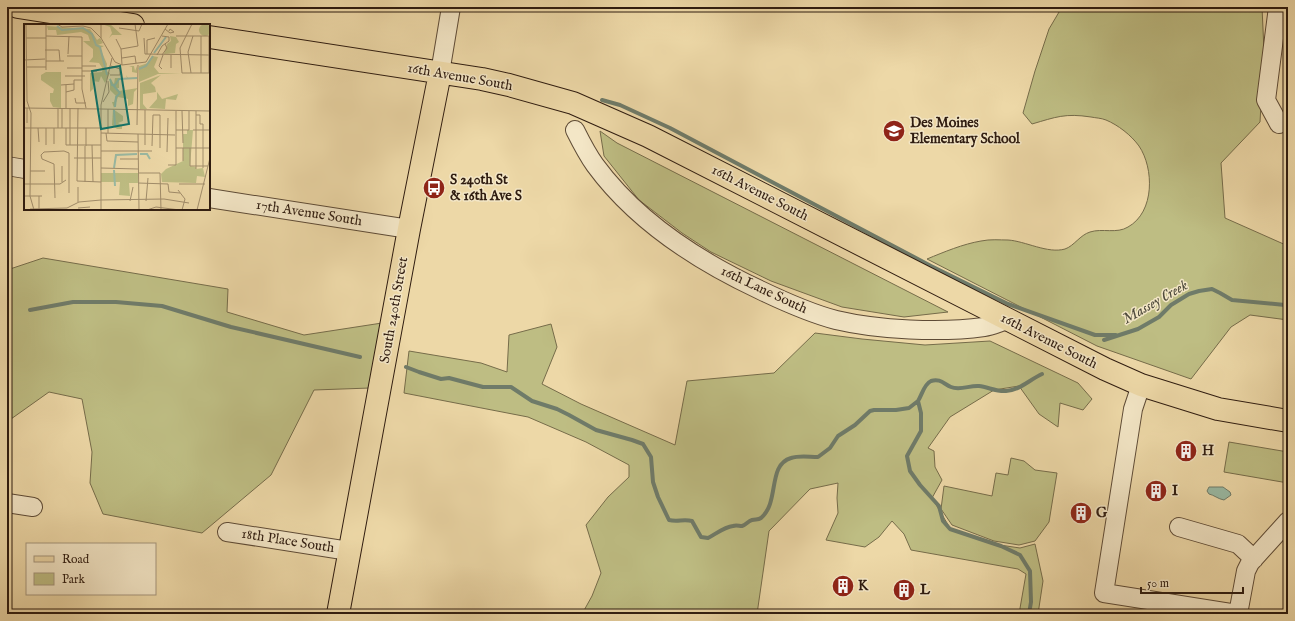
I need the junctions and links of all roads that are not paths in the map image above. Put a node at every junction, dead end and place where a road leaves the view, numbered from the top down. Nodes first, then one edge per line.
1 (20, 7) edge
2 (451, 7) edge
3 (1278, 7) edge
4 (127, 24) edge
5 (210, 37) edge
6 (440, 73) junction
7 (1279, 124) dead end
8 (575, 130) dead end
9 (7, 166) edge
10 (24, 169) edge
11 (210, 198) edge
12 (408, 229) junction
13 (1008, 320) junction
14 (1141, 385) junction
15 (1288, 421) edge
16 (7, 503) edge
17 (33, 507) dead end
18 (1288, 521) edge
19 (1179, 527) dead end
20 (227, 532) dead end
21 (349, 551) junction
22 (1254, 559) junction
23 (338, 614) edge
24 (1238, 614) edge

1 - 4 main road
2 - 6 street, South 240th Street
3 - 7 street
5 - 6 main road, 16th Avenue South
6 - 12 main road, South 240th Street
6 - 13 main road, 16th Avenue South
8 - 13 street, 16th Lane South
9 - 10 street
11 - 12 street, 17th Avenue South
12 - 21 main road, South 240th Street
13 - 14 main road, 16th Avenue South
14 - 15 main road, 16th Avenue South
14 - 24 street
16 - 17 street
18 - 22 street
19 - 22 street
20 - 21 street, 18th Place South
21 - 23 main road, South 240th Street
22 - 24 street

